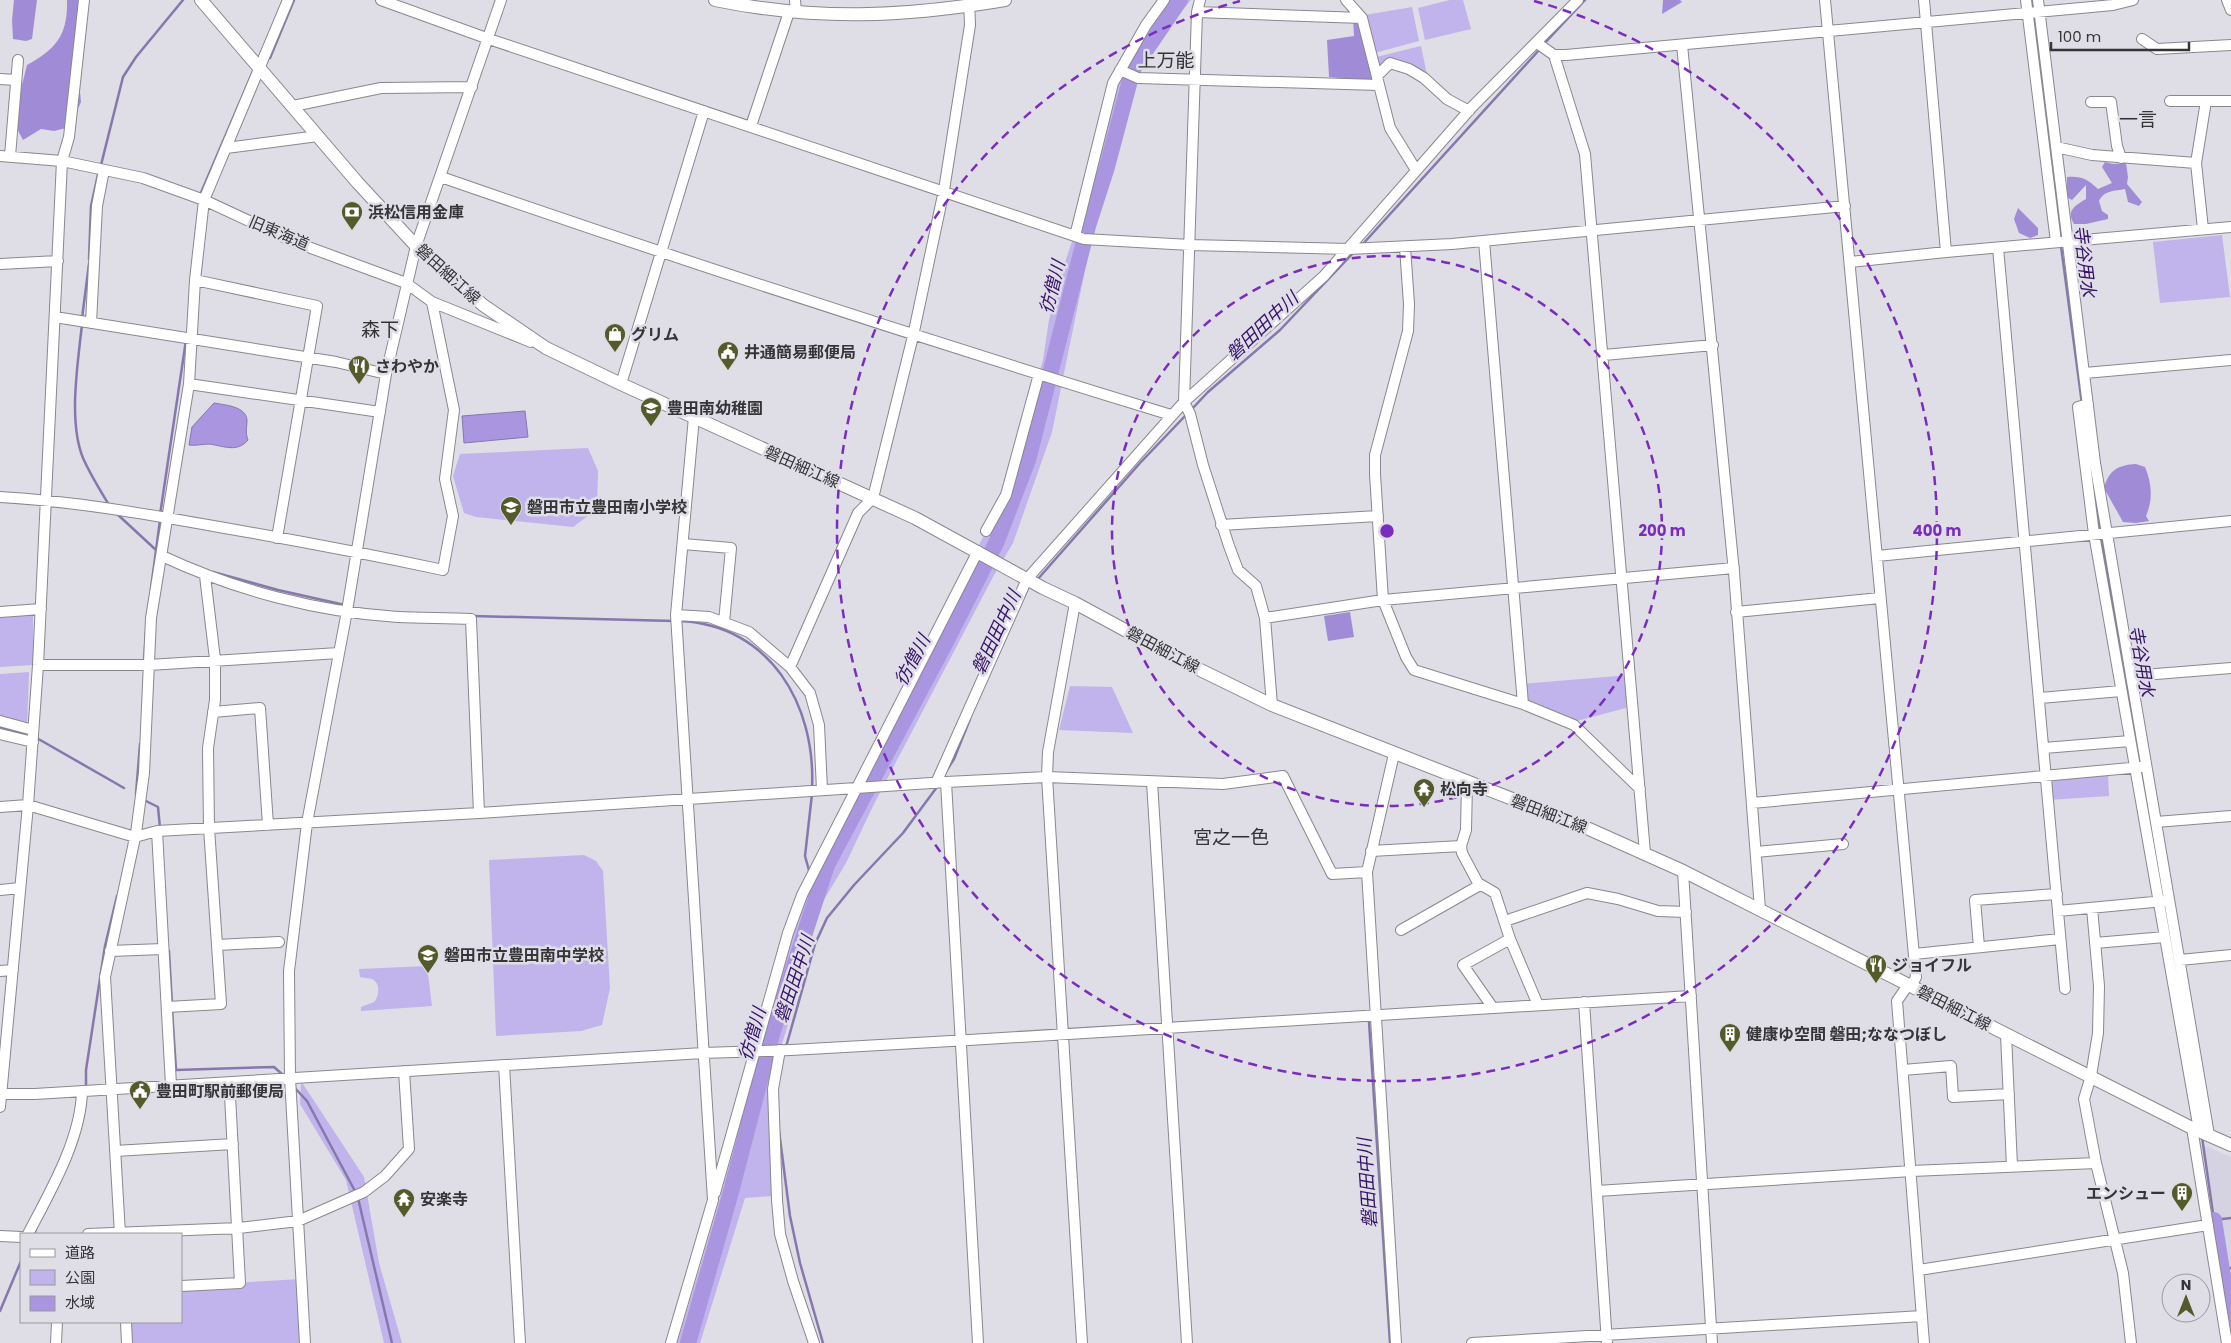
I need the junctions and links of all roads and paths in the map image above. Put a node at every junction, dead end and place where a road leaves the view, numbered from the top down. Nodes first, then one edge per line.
1 (84, 0) edge
2 (202, 0) edge
3 (288, 0) edge
4 (381, 0) edge
5 (501, 0) edge
6 (716, 0) edge
7 (1005, 0) edge
8 (1164, 0) edge
9 (1200, 0) edge
10 (1346, 0) edge
11 (1578, 0) edge
12 (1825, 0) edge
13 (1924, 0) edge
14 (2026, 0) edge
15 (2038, 0) edge
16 (2133, 0) edge
17 (2227, 0) edge
18 (970, 3) edge
19 (794, 8) edge
20 (2231, 10) edge
21 (1197, 12) junction
22 (2040, 12) junction
23 (2028, 13) junction
24 (1362, 18) junction
25 (1926, 22) junction
26 (1828, 31) junction
27 (489, 39) junction
28 (2142, 39) dead end
29 (1538, 43) junction
30 (1682, 45) junction
31 (2231, 45) edge
32 (1554, 55) junction
33 (18, 60) dead end
34 (260, 67) junction
35 (1120, 70) junction
36 (0, 79) edge
37 (1195, 79) junction
38 (16, 80) junction
39 (1378, 80) junction
40 (472, 87) junction
41 (2170, 101) dead end
42 (2206, 101) junction
43 (2231, 101) edge
44 (2091, 102) dead end
45 (293, 106) junction
46 (704, 111) junction
47 (1469, 111) junction
48 (751, 126) junction
49 (318, 136) junction
50 (2056, 147) junction
51 (226, 148) junction
52 (5, 156) edge
53 (2121, 158) junction
54 (62, 162) junction
55 (2196, 163) junction
56 (100, 169) junction
57 (1416, 170) junction
58 (441, 177) junction
59 (944, 190) junction
60 (204, 200) junction
61 (1845, 206) junction
62 (1699, 220) junction
63 (2231, 227) edge
64 (2203, 229) junction
65 (1592, 230) junction
66 (1080, 238) junction
67 (1484, 241) junction
68 (2068, 241) junction
69 (2056, 242) junction
70 (1190, 245) junction
71 (416, 246) junction
72 (1404, 247) junction
73 (1998, 248) junction
74 (1349, 249) junction
75 (1946, 252) junction
76 (662, 254) junction
77 (58, 261) junction
78 (1850, 262) junction
79 (0, 264) edge
80 (195, 280) junction
81 (406, 283) junction
82 (432, 302) junction
83 (55, 316) junction
84 (91, 323) junction
85 (913, 336) junction
86 (192, 340) junction
87 (1713, 345) junction
88 (546, 348) junction
89 (1604, 355) junction
90 (308, 358) junction
91 (2231, 360) edge
92 (2085, 373) junction
93 (386, 374) junction
94 (1039, 374) junction
95 (189, 384) junction
96 (620, 384) junction
97 (301, 400) junction
98 (1184, 402) junction
99 (2088, 404) junction
100 (380, 412) junction
101 (1171, 415) junction
102 (694, 417) junction
103 (0, 497) edge
104 (873, 498) junction
105 (45, 500) junction
106 (1378, 516) junction
107 (168, 518) junction
108 (2231, 520) edge
109 (1221, 524) junction
110 (986, 531) dead end
111 (2107, 533) junction
112 (2094, 534) junction
113 (278, 538) junction
114 (2026, 541) junction
115 (683, 544) junction
116 (356, 551) junction
117 (978, 551) junction
118 (162, 556) junction
119 (1877, 556) junction
120 (1734, 568) junction
121 (205, 576) junction
122 (1027, 579) junction
123 (1622, 579) junction
124 (1514, 587) junction
125 (1880, 598) junction
126 (1384, 600) junction
127 (1076, 603) junction
128 (41, 609) junction
129 (346, 611) junction
130 (0, 612) edge
131 (1736, 612) junction
132 (676, 615) junction
133 (1265, 618) junction
134 (724, 622) junction
135 (339, 653) junction
136 (215, 659) junction
137 (149, 664) junction
138 (38, 665) junction
139 (790, 666) junction
140 (2231, 668) edge
141 (2131, 676) junction
142 (2121, 691) junction
143 (2040, 698) junction
144 (1523, 704) junction
145 (1272, 705) junction
146 (213, 712) junction
147 (0, 721) edge
148 (34, 730) junction
149 (0, 734) edge
150 (2130, 741) junction
151 (33, 742) junction
152 (2044, 748) junction
153 (1394, 754) junction
154 (2147, 767) junction
155 (2135, 768) junction
156 (2046, 776) junction
157 (1047, 778) junction
158 (941, 782) junction
159 (1152, 782) junction
160 (1467, 782) junction
161 (859, 788) junction
162 (1640, 789) junction
163 (1898, 789) junction
164 (822, 790) junction
165 (686, 798) junction
166 (1752, 803) junction
167 (28, 805) junction
168 (0, 806) edge
169 (479, 813) junction
170 (2231, 816) edge
171 (2156, 822) junction
172 (307, 823) junction
173 (268, 825) junction
174 (209, 828) junction
175 (157, 831) junction
176 (136, 837) junction
177 (1843, 844) dead end
178 (1461, 846) junction
179 (1372, 851) junction
180 (1756, 852) junction
181 (1646, 853) junction
182 (1683, 871) junction
183 (1367, 872) junction
184 (1480, 885) junction
185 (20, 888) junction
186 (0, 890) edge
187 (2056, 894) junction
188 (2164, 901) junction
189 (2092, 908) junction
190 (1760, 909) junction
191 (2058, 911) junction
192 (1686, 912) junction
193 (1505, 921) junction
194 (1401, 930) dead end
195 (2164, 937) junction
196 (1510, 939) junction
197 (2060, 939) junction
198 (279, 942) dead end
199 (2095, 943) junction
200 (217, 945) junction
201 (1978, 947) junction
202 (163, 949) junction
203 (110, 951) junction
204 (1914, 954) junction
205 (2231, 955) edge
206 (2180, 960) junction
207 (13, 970) junction
208 (0, 971) edge
209 (1910, 986) junction
210 (2065, 989) dead end
211 (1691, 996) junction
212 (1584, 1002) junction
213 (1538, 1005) junction
214 (167, 1007) junction
215 (1493, 1008) junction
216 (1375, 1016) junction
217 (1168, 1028) junction
218 (1063, 1033) junction
219 (2006, 1035) junction
220 (962, 1040) junction
221 (780, 1050) junction
222 (755, 1052) junction
223 (703, 1053) junction
224 (504, 1066) junction
225 (1903, 1070) junction
226 (404, 1071) junction
227 (2091, 1076) junction
228 (290, 1078) junction
229 (171, 1084) junction
230 (111, 1089) junction
231 (82, 1091) junction
232 (0, 1094) edge
233 (2009, 1094) junction
234 (230, 1096) dead end
235 (0, 1107) edge
236 (2200, 1131) junction
237 (234, 1144) junction
238 (2231, 1145) edge
239 (115, 1151) junction
240 (2096, 1163) junction
241 (2012, 1166) junction
242 (1912, 1171) junction
243 (1702, 1183) junction
244 (1597, 1191) junction
245 (712, 1200) junction
246 (298, 1221) junction
247 (2208, 1224) junction
248 (239, 1228) junction
249 (29, 1233) edge
250 (120, 1233) edge
251 (0, 1236) edge
252 (20, 1237) edge
253 (2115, 1240) junction
254 (1919, 1270) junction
255 (182, 1286) edge
256 (1922, 1316) junction
257 (57, 1323) edge
258 (126, 1323) edge
259 (1711, 1328) junction
260 (1607, 1339) edge
261 (56, 1343) edge
262 (127, 1343) edge
263 (305, 1343) edge
264 (520, 1343) edge
265 (671, 1343) edge
266 (814, 1343) edge
267 (978, 1343) edge
268 (1082, 1343) edge
269 (1187, 1343) edge
270 (1396, 1343) edge
271 (1472, 1343) edge
272 (1712, 1343) edge
273 (1924, 1343) edge
274 (2131, 1343) edge
275 (2227, 1343) edge

1 - 54 street
2 - 34 main road, 磐田細江線
3 - 34 street
4 - 27 street
5 - 27 street
6 - 19 main road
7 - 18 main road
8 - 35 street
9 - 21 street
10 - 24 street
11 - 29 street
12 - 26 street
13 - 25 street
14 - 23 street
15 - 22 street
16 - 22 street
17 - 20 street
18 - 19 main road
18 - 59 street
19 - 48 street
21 - 24 street
21 - 37 street
22 - 23 street
22 - 50 street
23 - 25 street
23 - 69 street
24 - 39 street
25 - 26 street
25 - 75 street
26 - 30 street
26 - 61 street
27 - 40 street
27 - 46 street
28 - 31 street
29 - 32 street
29 - 47 street
30 - 32 street
30 - 62 street
32 - 65 street
33 - 38 street
34 - 45 main road, 磐田細江線
34 - 51 street
35 - 37 street
35 - 66 street
36 - 38 street
37 - 39 street
37 - 70 street
38 - 52 street
39 - 47 street
39 - 57 street
40 - 45 street
40 - 58 street
41 - 42 street
42 - 43 street
42 - 55 street
44 - 53 street
45 - 49 main road, 磐田細江線
46 - 48 street
46 - 76 street
47 - 57 street
48 - 59 street
49 - 51 street
49 - 71 main road, 磐田細江線
50 - 53 street
50 - 68 street
51 - 60 street
52 - 54 street, 旧東海道
53 - 55 street
54 - 56 street, 旧東海道
54 - 77 street
55 - 64 street
56 - 60 street, 旧東海道
56 - 84 street
57 - 74 street
58 - 71 street
58 - 76 street
59 - 66 street
59 - 85 street
60 - 80 street
60 - 81 street, 旧東海道
61 - 62 street
61 - 78 street
62 - 65 street
62 - 87 street
63 - 64 street
64 - 68 street
65 - 67 street
65 - 89 street
66 - 70 street
67 - 72 street
67 - 124 street
68 - 69 street
68 - 92 street
69 - 73 street
70 - 74 street
70 - 98 street
71 - 81 street
71 - 88 main road, 磐田細江線
72 - 74 street
72 - 106 street
73 - 75 street
73 - 114 street
74 - 98 street
75 - 78 street
76 - 85 street
76 - 96 street
77 - 79 street
77 - 83 street
78 - 119 street
80 - 86 street
80 - 90 street
81 - 82 street, 旧東海道
81 - 93 street
82 - 88 street, 旧東海道
82 - 116 street
83 - 84 street
83 - 105 street
84 - 86 street
85 - 94 street
85 - 104 street
86 - 90 street
86 - 95 street
87 - 89 street
87 - 120 street
88 - 96 main road, 磐田細江線
89 - 123 street
90 - 93 street
90 - 97 street
91 - 92 street
92 - 99 street
93 - 100 street
94 - 101 street
94 - 110 street
95 - 97 street
95 - 107 street
96 - 102 main road, 磐田細江線
97 - 100 street
97 - 113 street
98 - 101 street
98 - 109 street
99 - 111 street
99 - 112 street
100 - 116 street
101 - 122 street
102 - 104 main road, 磐田細江線
102 - 115 street
103 - 105 street
104 - 117 main road, 磐田細江線
104 - 139 street
105 - 107 street
105 - 128 street
106 - 109 street
106 - 126 street
107 - 113 street
107 - 118 street
108 - 111 street
109 - 133 street
111 - 112 street
111 - 141 street
112 - 114 street
112 - 142 street
113 - 116 street
114 - 119 street
114 - 143 street
115 - 132 street
115 - 134 street
116 - 129 street
117 - 122 main road, 磐田細江線
117 - 161 street
118 - 121 street
118 - 137 street
119 - 125 street
120 - 123 street
120 - 131 street
121 - 129 street
121 - 136 street
122 - 127 main road, 磐田細江線
122 - 158 street
123 - 124 street
123 - 162 street
124 - 126 street
124 - 144 street
125 - 131 street
125 - 163 street
126 - 133 street
126 - 144 street
127 - 145 main road, 磐田細江線
127 - 157 street
128 - 130 street
128 - 138 street
129 - 135 street
129 - 169 street
131 - 166 street
132 - 134 street
132 - 165 street
133 - 145 street
134 - 139 street
135 - 136 street
135 - 172 street
136 - 137 street
136 - 146 street
137 - 138 street
137 - 176 street
138 - 148 street
139 - 164 street
140 - 141 street
141 - 154 street
142 - 143 street
142 - 150 street
143 - 152 street
144 - 162 street
145 - 153 main road, 磐田細江線
146 - 173 street
146 - 174 street
147 - 148 street
148 - 151 street
149 - 151 street
150 - 152 street
150 - 155 street
151 - 167 street
152 - 156 street
153 - 160 main road, 磐田細江線
153 - 179 street
154 - 155 street
154 - 171 street
155 - 156 street
155 - 188 street
156 - 163 street
156 - 187 street
157 - 158 street
157 - 159 street
157 - 218 street
158 - 161 street
158 - 220 street
159 - 183 street
159 - 217 street
160 - 178 street
160 - 181 main road, 磐田細江線
161 - 164 street
161 - 222 street
162 - 181 street
163 - 166 street
163 - 204 street
164 - 165 street
165 - 169 street
165 - 223 street
166 - 180 street
167 - 168 street
167 - 176 street
167 - 185 street
169 - 172 street
170 - 171 street
171 - 188 street
172 - 173 street
172 - 228 street
173 - 174 street
174 - 175 street
174 - 200 street
175 - 176 street
175 - 202 street
176 - 203 street
177 - 180 street
178 - 179 street
178 - 184 street
179 - 183 street
180 - 190 street
181 - 182 main road, 磐田細江線
182 - 190 main road, 磐田細江線
182 - 192 street
183 - 216 street
184 - 193 street
184 - 194 street
185 - 186 street
185 - 207 street
187 - 191 street
187 - 201 street
188 - 189 street
188 - 195 street
188 - 206 street
189 - 191 street
189 - 199 street
190 - 209 main road, 磐田細江線
191 - 197 street
192 - 193 street
192 - 211 street
193 - 196 street
195 - 199 street
195 - 236 street
196 - 213 street
196 - 215 street
197 - 201 street
197 - 210 street
198 - 200 street
199 - 227 street
200 - 214 street
201 - 204 street
202 - 203 street
202 - 214 street
203 - 230 street
204 - 209 street
205 - 206 street
206 - 236 street
207 - 208 street
207 - 232 street
209 - 219 main road, 磐田細江線
209 - 225 street
211 - 212 street
211 - 243 street
212 - 213 street
212 - 244 street
213 - 215 street
214 - 229 street
215 - 216 street
216 - 217 street
216 - 270 street
217 - 218 street
217 - 269 street
218 - 220 street
218 - 268 street
219 - 227 main road, 磐田細江線
219 - 233 street
220 - 221 street
220 - 267 street
221 - 222 street
221 - 266 street
222 - 223 street
222 - 245 street
223 - 224 street
223 - 245 street
224 - 226 street
224 - 264 street
225 - 233 street
225 - 242 street
226 - 228 street
226 - 246 street
227 - 236 main road, 磐田細江線
227 - 240 street
228 - 229 street
228 - 246 street
229 - 230 street
230 - 231 street
230 - 239 street
231 - 232 street
231 - 249 street
232 - 235 street
233 - 241 street
234 - 237 street
236 - 238 main road, 磐田細江線
236 - 247 street
237 - 239 street
237 - 248 street
239 - 250 street
240 - 241 street
240 - 253 street
241 - 242 street
242 - 243 street
242 - 254 street
243 - 244 street
243 - 259 street
244 - 260 street
245 - 265 street
246 - 248 street
246 - 263 street
247 - 253 street
247 - 275 street
248 - 250 street
248 - 255 street
251 - 252 street
253 - 254 street
253 - 274 street
254 - 256 street
256 - 259 street
256 - 273 street
257 - 261 street
258 - 262 street
259 - 260 street
259 - 272 street
260 - 271 street

